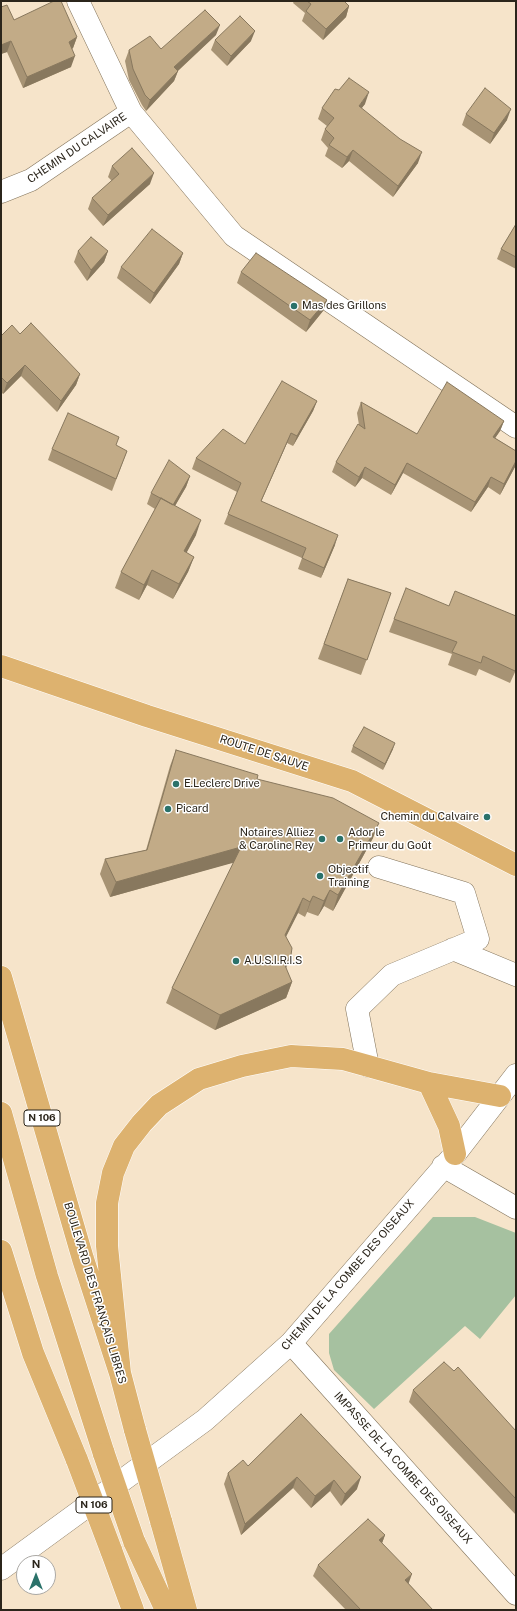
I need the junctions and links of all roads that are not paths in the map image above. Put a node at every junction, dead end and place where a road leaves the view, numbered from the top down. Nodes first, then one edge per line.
1 (78, 1) edge
2 (131, 112) junction
3 (1, 192) edge
4 (516, 427) edge
5 (1, 666) edge
6 (516, 865) edge
7 (379, 867) dead end
8 (453, 950) junction
9 (516, 975) edge
10 (1, 977) edge
11 (368, 1066) junction
12 (516, 1075) edge
13 (429, 1083) junction
14 (500, 1096) junction
15 (1, 1113) edge
16 (449, 1160) junction
17 (516, 1208) edge
18 (1, 1251) edge
19 (291, 1343) junction
20 (120, 1373) junction
21 (134, 1541) junction
22 (1, 1569) edge
23 (516, 1594) edge
24 (133, 1610) edge
25 (150, 1610) edge
26 (166, 1610) edge
27 (186, 1610) edge

1 - 2 street
2 - 3 street, CHEMIN DU CALVAIRE
2 - 4 street
5 - 6 main road, ROUTE DE SAUVE
7 - 8 street
8 - 9 street
8 - 11 street
10 - 20 main road, BOULEVARD DES FRANÇAIS LIBRES / N 106
11 - 13 main road
11 - 20 main road
12 - 14 street, CHEMIN DE LA COMBE DES OISEAUX
13 - 14 main road
13 - 16 main road
14 - 16 street, CHEMIN DE LA COMBE DES OISEAUX
15 - 21 main road, N 106, bridge
16 - 17 street
16 - 19 street, CHEMIN DE LA COMBE DES OISEAUX
18 - 24 main road, N 106, bridge
19 - 22 street, CHEMIN DE LA COMBE DES OISEAUX
19 - 23 street, IMPASSE DE LA COMBE DES OISEAUX
20 - 27 main road, BOULEVARD DES FRANÇAIS LIBRES / N 106, bridge
21 - 25 main road, N 106
21 - 26 main road, N 106

